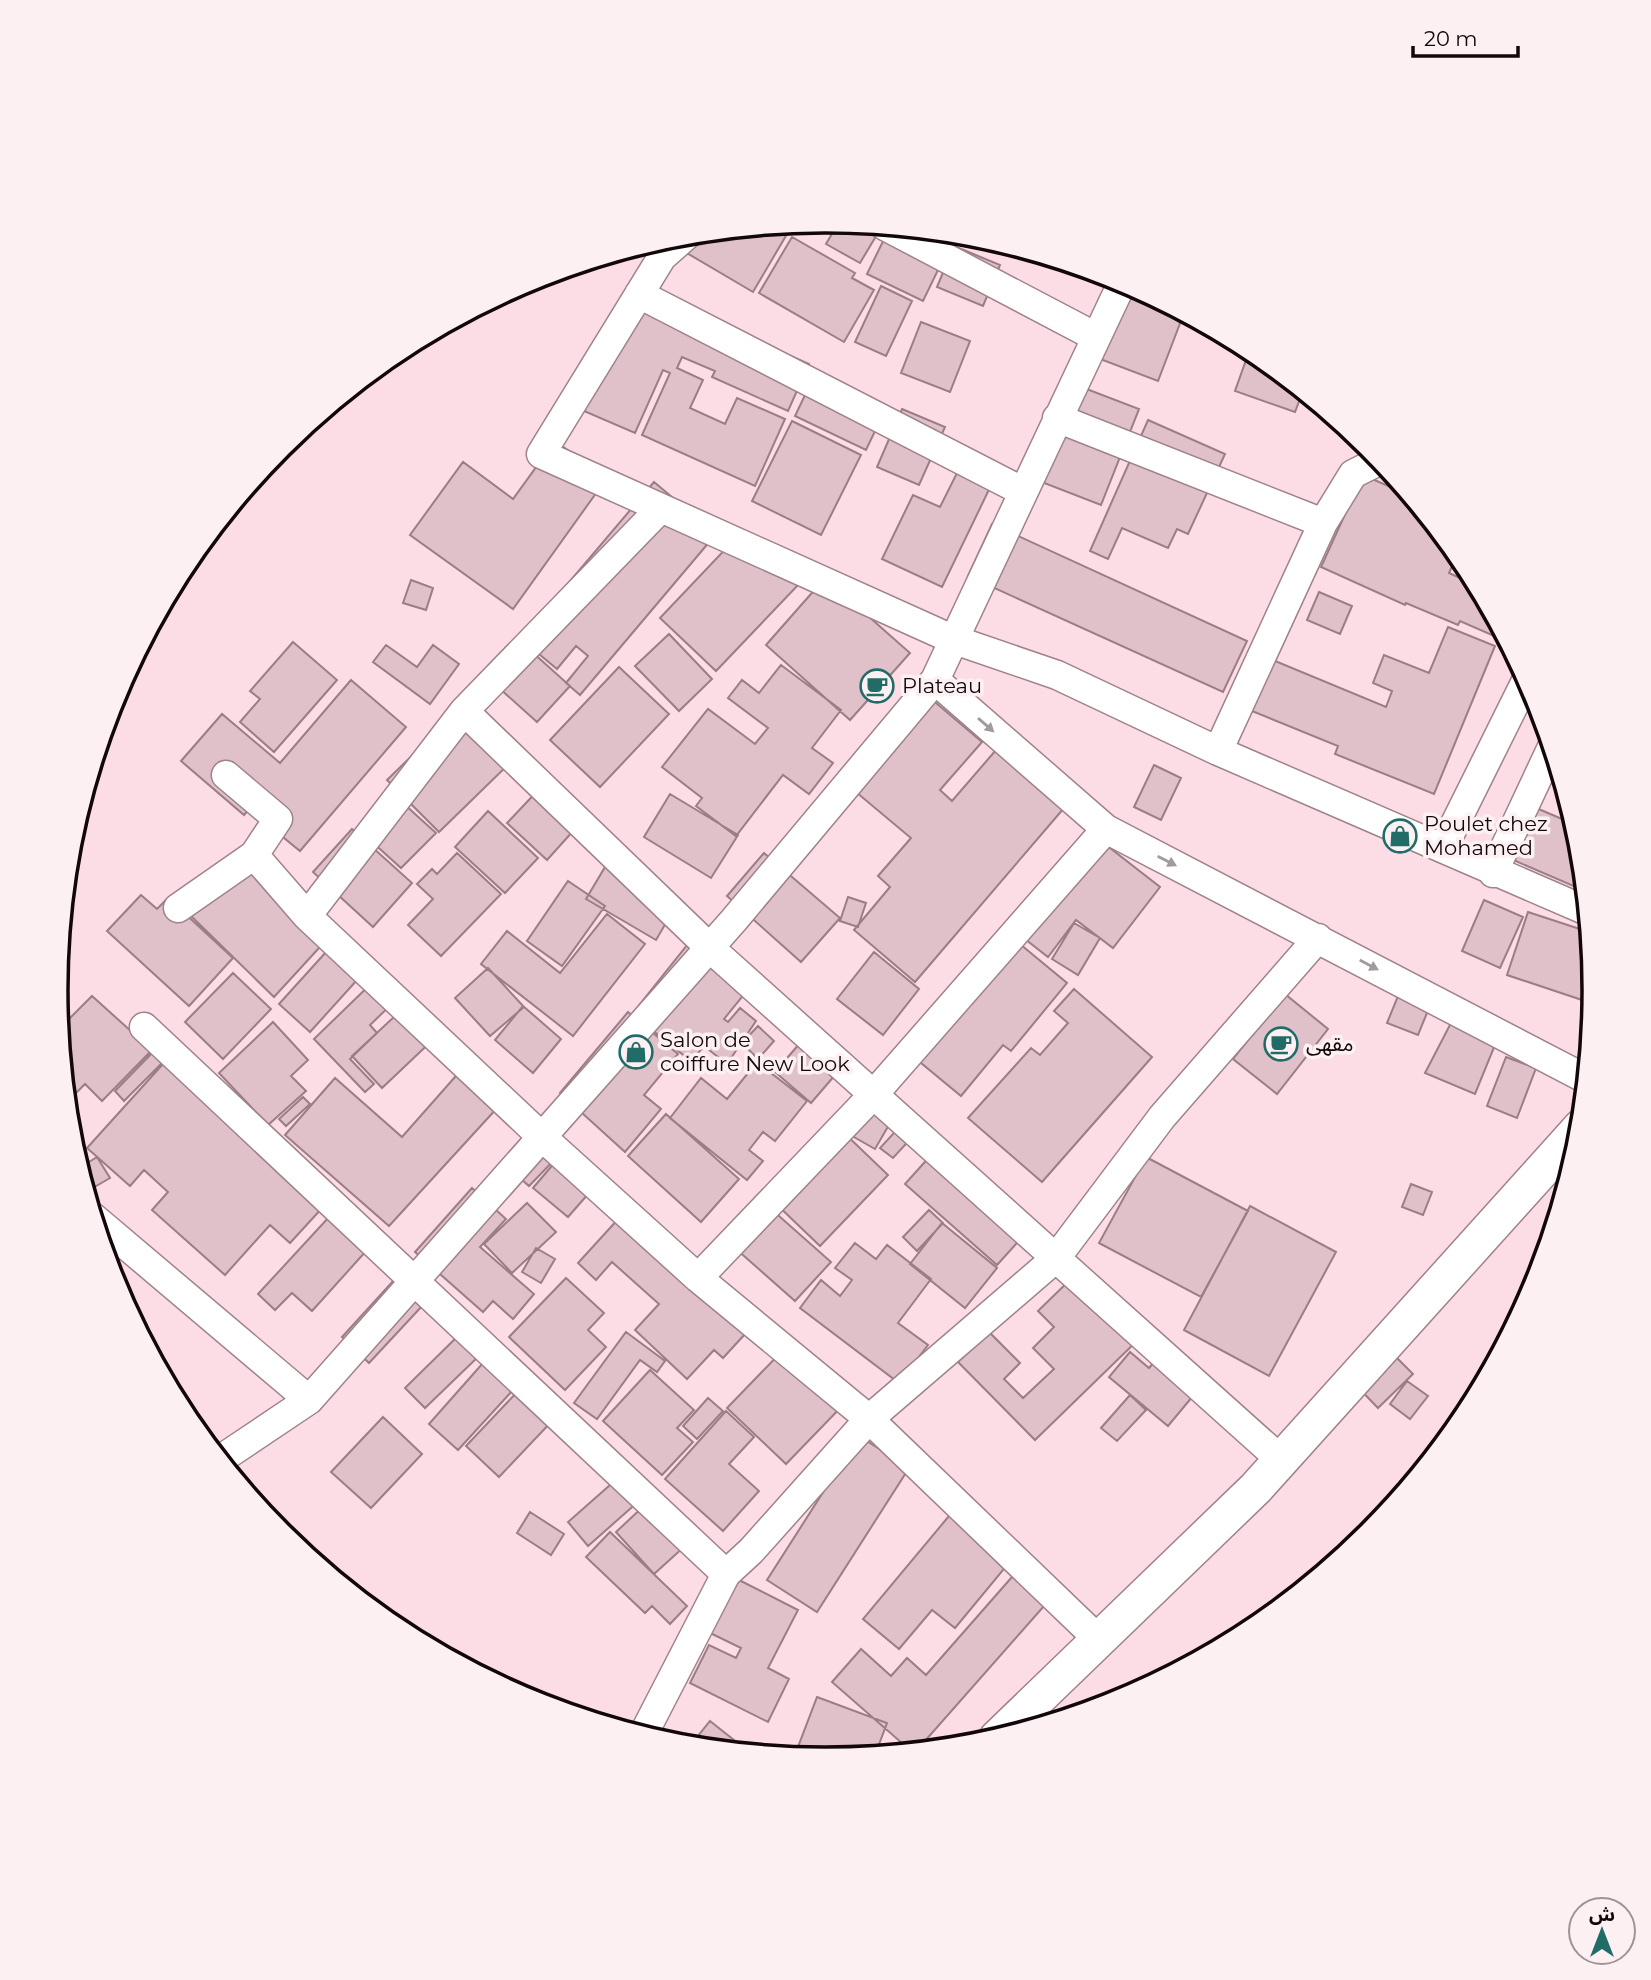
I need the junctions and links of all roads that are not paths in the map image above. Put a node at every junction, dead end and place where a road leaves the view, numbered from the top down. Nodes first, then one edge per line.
1 (905, 237) edge
2 (659, 252) edge
3 (1119, 292) edge
4 (639, 294) junction
5 (1096, 337) junction
6 (1057, 418) junction
7 (1371, 465) edge
8 (1022, 491) junction
9 (661, 508) junction
10 (1323, 523) junction
11 (952, 639) junction
12 (934, 680) junction
13 (1521, 691) edge
14 (464, 711) junction
15 (1218, 751) junction
16 (1546, 759) edge
17 (226, 775) dead end
18 (1106, 829) junction
19 (1443, 848) junction
20 (254, 855) junction
21 (1493, 873) junction
22 (1578, 907) edge
23 (178, 908) dead end
24 (307, 916) junction
25 (1318, 938) junction
26 (710, 948) junction
27 (144, 1027) dead end
28 (1577, 1075) edge
29 (873, 1095) junction
30 (542, 1138) junction
31 (1567, 1143) edge
32 (107, 1229) edge
33 (1056, 1258) junction
34 (698, 1278) junction
35 (415, 1284) junction
36 (309, 1400) junction
37 (869, 1419) junction
38 (226, 1453) edge
39 (1281, 1460) junction
40 (726, 1574) junction
41 (1098, 1640) junction
42 (1013, 1723) edge
43 (648, 1725) edge

1 - 5 street
2 - 4 street
3 - 5 street
4 - 8 street
4 - 9 street
5 - 6 street
6 - 8 street
6 - 10 street
7 - 10 street
8 - 11 street
9 - 11 street
9 - 14 street
10 - 15 street
11 - 12 street
11 - 15 street
12 -> 18 street
12 - 26 street
13 - 19 street
14 - 24 street
14 - 26 street
15 - 19 street
16 - 21 street
17 - 20 street
18 -> 25 street
18 - 29 street
19 - 21 street
20 - 23 street
20 - 24 street
21 - 22 street
24 - 30 street
25 -> 28 street
25 - 33 street
26 - 29 street
26 - 30 street
27 - 35 street
29 - 33 street
29 - 34 street
30 - 34 street
30 - 35 street
31 - 39 street
32 - 36 street
33 - 37 street
33 - 39 street
34 - 37 street
35 - 36 street
35 - 40 street
36 - 38 street
37 - 40 street
37 - 41 street
39 - 41 street
40 - 43 street
41 - 42 street

